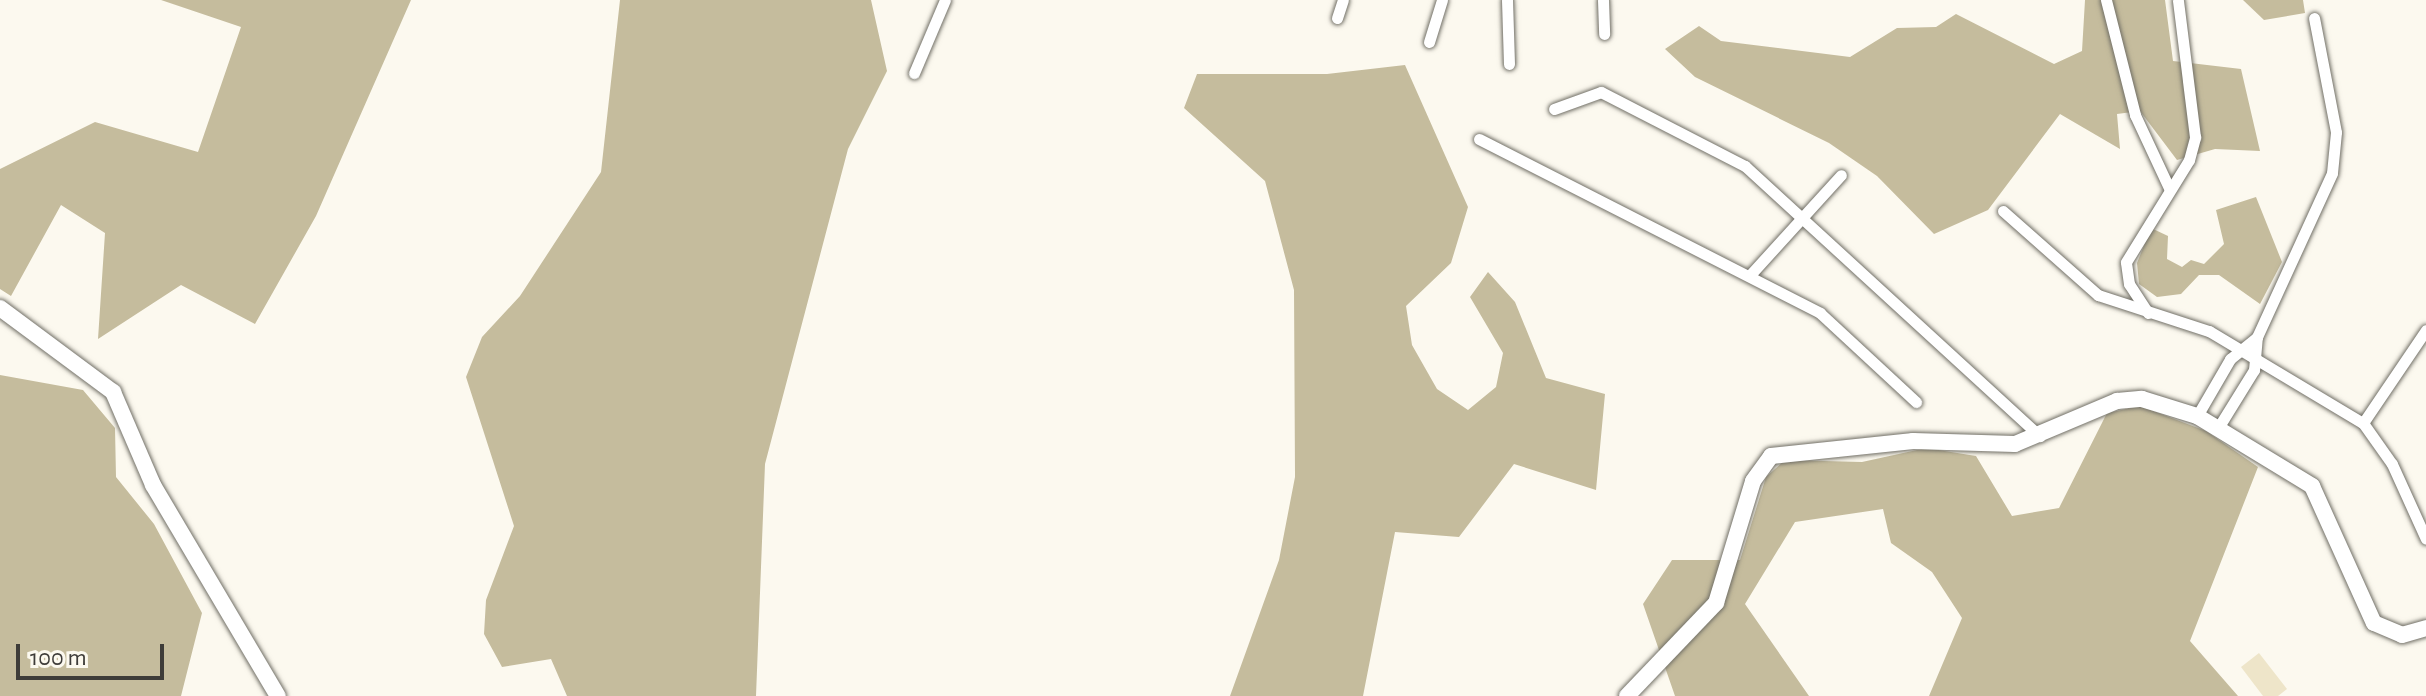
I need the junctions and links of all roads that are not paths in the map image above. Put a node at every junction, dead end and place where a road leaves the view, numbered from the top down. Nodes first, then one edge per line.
1 (945, 0) edge
2 (1343, 0) edge
3 (1442, 0) edge
4 (1507, 0) edge
5 (1603, 0) edge
6 (2106, 0) edge
7 (2178, 0) edge
8 (1337, 18) dead end
9 (2314, 18) dead end
10 (1604, 34) dead end
11 (1429, 42) dead end
12 (1509, 64) dead end
13 (914, 73) dead end
14 (1554, 109) dead end
15 (1479, 139) dead end
16 (1841, 175) dead end
17 (2169, 188) junction
18 (2003, 211) dead end
19 (1802, 220) junction
20 (1750, 275) junction
21 (0, 308) edge
22 (2148, 313) junction
23 (2426, 330) edge
24 (2257, 337) junction
25 (2239, 348) junction
26 (2258, 359) junction
27 (1916, 402) dead end
28 (2197, 416) junction
29 (2363, 423) junction
30 (2218, 428) junction
31 (2040, 436) junction
32 (2426, 539) edge
33 (2426, 628) edge
34 (278, 696) edge
35 (1627, 696) edge

1 - 13 street
2 - 8 street
3 - 11 street
4 - 12 street
5 - 10 street
6 - 17 street
7 - 17 street
9 - 24 street
14 - 19 street
15 - 20 street
16 - 19 street
17 - 22 street
18 - 22 street
19 - 20 street
19 - 31 street
20 - 27 street
21 - 34 street
22 - 25 street
23 - 29 street
24 - 25 street
24 - 26 street
25 - 26 street
25 - 28 street
26 - 29 street
26 - 30 street
28 - 30 street
28 - 31 street
29 - 32 street
30 - 33 street
31 - 35 street

